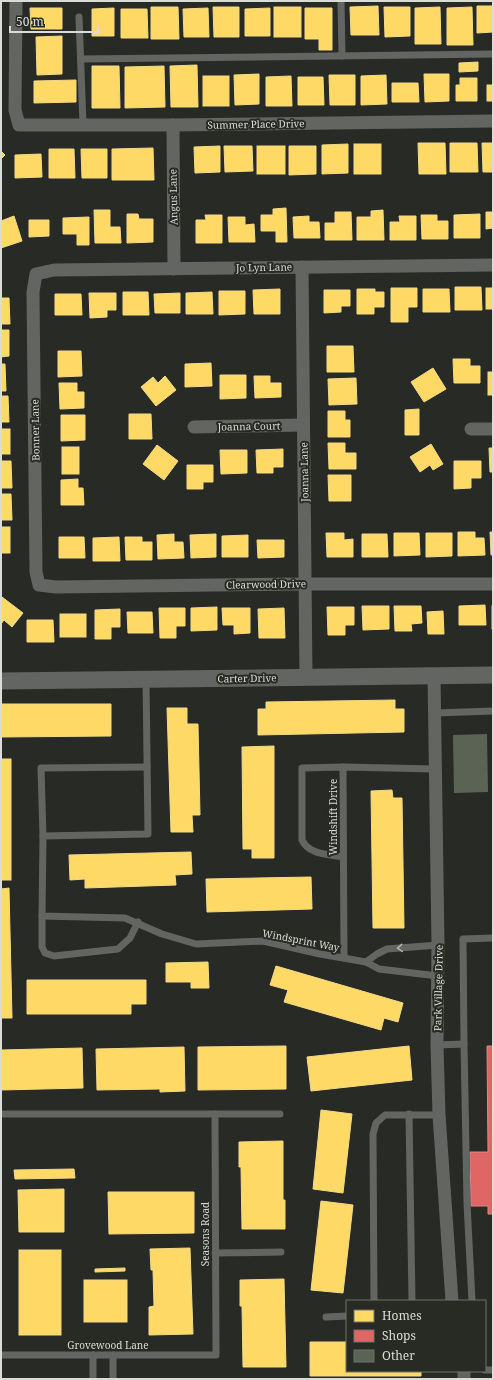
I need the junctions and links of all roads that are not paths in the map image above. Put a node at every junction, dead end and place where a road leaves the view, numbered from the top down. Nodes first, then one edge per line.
1 (16, 1) edge
2 (341, 1) edge
3 (79, 17) dead end
4 (493, 54) edge
5 (342, 56) junction
6 (81, 59) junction
7 (493, 121) edge
8 (83, 124) junction
9 (173, 125) junction
10 (493, 264) edge
11 (302, 267) junction
12 (174, 269) junction
13 (36, 274) joint
14 (303, 425) junction
15 (194, 426) dead end
16 (493, 428) edge
17 (471, 429) dead end
18 (306, 584) junction
19 (493, 584) edge
20 (39, 585) joint
21 (434, 675) junction
22 (493, 675) edge
23 (306, 677) junction
24 (146, 679) junction
25 (1, 681) edge
26 (493, 712) edge
27 (435, 713) junction
28 (147, 767) junction
29 (343, 767) junction
30 (435, 769) junction
31 (43, 836) junction
32 (343, 857) junction
33 (42, 916) junction
34 (138, 922) junction
35 (493, 938) edge
36 (438, 945) junction
37 (344, 958) junction
38 (366, 962) junction
39 (438, 976) junction
40 (464, 1044) junction
41 (437, 1046) junction
42 (1, 1114) edge
43 (215, 1114) junction
44 (280, 1114) dead end
45 (409, 1114) junction
46 (439, 1115) junction
47 (281, 1252) dead end
48 (215, 1253) junction
49 (374, 1300) edge
50 (412, 1300) edge
51 (452, 1300) edge
52 (472, 1300) edge
53 (346, 1316) edge
54 (326, 1317) dead end
55 (1, 1355) edge
56 (93, 1355) junction
57 (113, 1355) junction
58 (216, 1355) joint
59 (93, 1379) edge
60 (113, 1379) edge

1 - 8 street, Summer Place Drive
2 - 5 lane
3 - 6 lane
4 - 5 lane
5 - 6 lane
6 - 8 lane
7 - 9 street, Summer Place Drive
8 - 9 street, Summer Place Drive
9 - 12 street, Angus Lane
10 - 11 street, Jo Lyn Lane
11 - 12 street, Jo Lyn Lane
11 - 14 street, Joanna Lane
12 - 13 street, Jo Lyn Lane
13 - 20 street, Bonner Lane
14 - 15 street, Joanna Court
14 - 18 street, Joanna Lane
16 - 17 street
18 - 19 street, Clearwood Drive
18 - 20 street, Clearwood Drive
18 - 23 street, Joanna Lane
21 - 22 street, Carter Drive
21 - 23 street, Carter Drive
21 - 27 street, Park Village Drive
23 - 24 street, Carter Drive
24 - 25 street, Carter Drive
24 - 28 lane
26 - 27 lane
27 - 30 street, Park Village Drive
28 - 31 lane
28 - 31 lane
29 - 30 lane, Windshift Drive
29 - 32 lane, Windshift Drive
29 - 32 lane
30 - 36 street, Park Village Drive
31 - 33 lane
32 - 37 lane, Windshift Drive
33 - 34 lane, Windsprint Way
33 - 34 lane
34 - 37 lane, Windsprint Way
35 - 40 lane
36 -> 38 lane
36 - 39 street, Park Village Drive
37 - 38 lane, Windsprint Way
38 - 39 lane, Windsprint Way
39 - 41 street, Park Village Drive
40 - 41 lane
40 - 52 lane
41 - 46 street, Park Village Drive
42 - 43 lane
43 - 44 lane
43 - 48 lane, Seasons Road
45 - 46 lane
45 - 49 lane
45 - 50 lane
46 - 51 street, Park Village Drive
47 - 48 lane
48 - 58 lane, Seasons Road
53 - 54 lane
55 - 56 lane, Grovewood Lane
56 - 57 lane, Grovewood Lane
56 - 59 lane
57 - 58 lane, Grovewood Lane
57 - 60 lane

